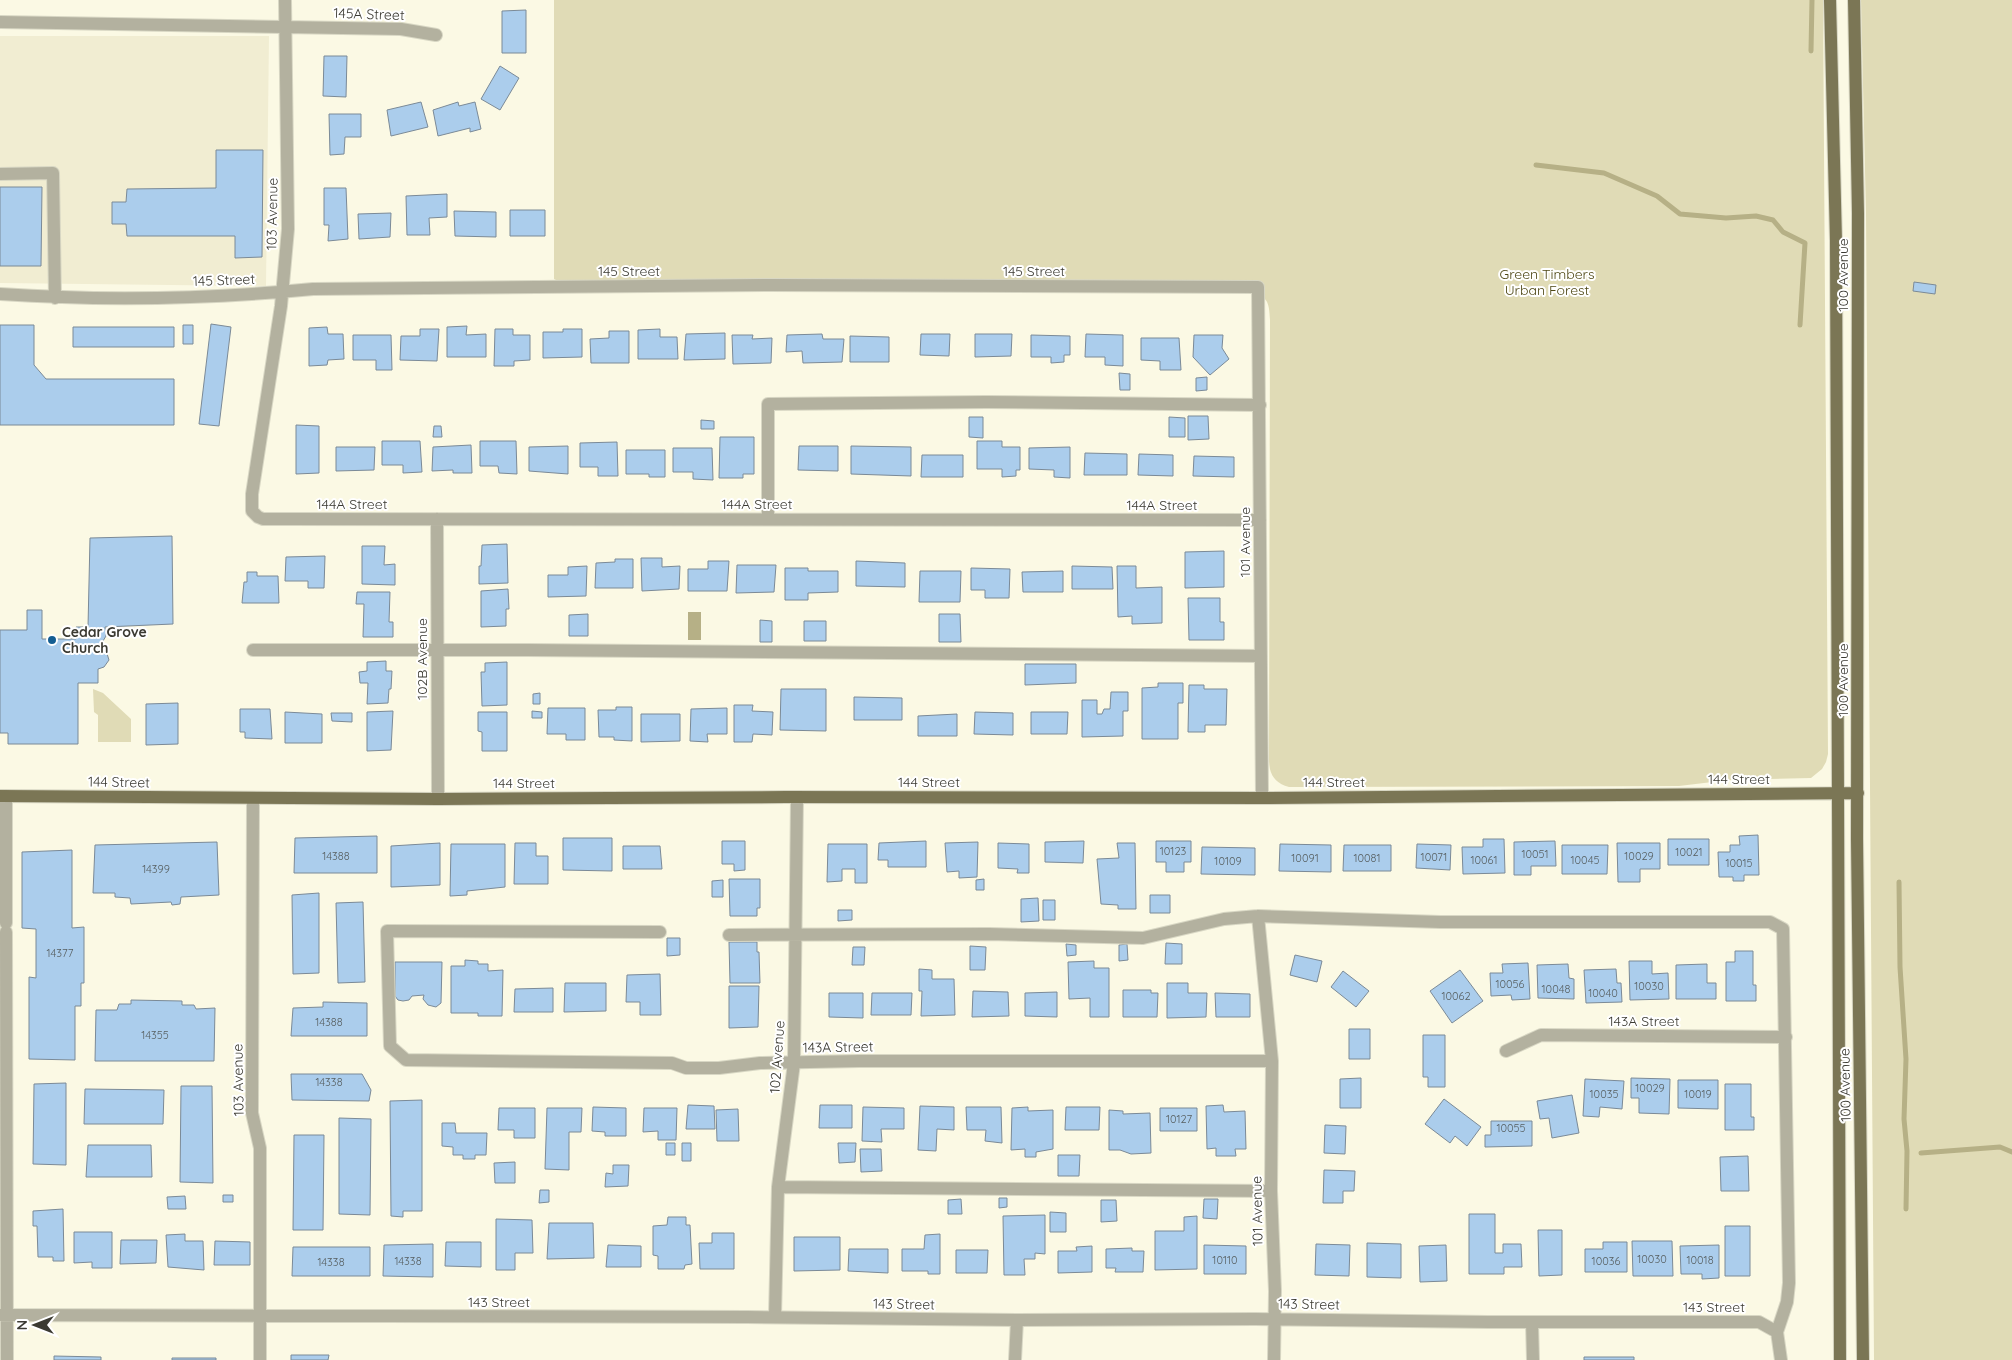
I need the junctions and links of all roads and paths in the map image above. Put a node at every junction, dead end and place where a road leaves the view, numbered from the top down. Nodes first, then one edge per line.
1 (285, 0) edge
2 (1830, 0) edge
3 (1854, 0) edge
4 (0, 22) edge
5 (286, 27) junction
6 (436, 35) dead end
7 (0, 174) edge
8 (1258, 287) joint
9 (283, 292) junction
10 (0, 294) edge
11 (55, 298) junction
12 (1260, 405) junction
13 (254, 514) joint
14 (437, 519) junction
15 (768, 519) junction
16 (1260, 520) junction
17 (253, 650) dead end
18 (437, 651) junction
19 (1261, 656) junction
20 (1858, 793) junction
21 (1838, 794) junction
22 (3, 796) edge
23 (797, 797) junction
24 (253, 798) junction
25 (1262, 798) junction
26 (438, 799) junction
27 (1258, 916) junction
28 (660, 932) dead end
29 (796, 934) junction
30 (729, 935) dead end
31 (1786, 1037) junction
32 (3, 1044) edge
33 (1506, 1051) dead end
34 (1272, 1061) junction
35 (794, 1063) junction
36 (778, 1187) junction
37 (1271, 1192) junction
38 (4, 1315) edge
39 (260, 1316) junction
40 (775, 1318) junction
41 (1274, 1319) junction
42 (1017, 1320) junction
43 (1532, 1322) junction
44 (1777, 1332) junction
45 (7, 1360) edge
46 (260, 1360) edge
47 (1015, 1360) edge
48 (1274, 1360) edge
49 (1533, 1360) edge
50 (1781, 1360) edge
51 (1840, 1360) edge
52 (1863, 1360) edge

1 - 5 street, 103 Avenue
2 - 21 main road, 100 Avenue
3 - 20 main road, 100 Avenue
4 - 5 street, 145A Street
5 - 6 street, 145A Street
5 - 9 street, 103 Avenue
7 - 11 street
8 - 9 street, 145 Street
8 - 12 street, 101 Avenue
9 - 11 street, 145 Street
9 - 13 street, 103 Avenue
10 - 11 street, 145 Street
12 - 15 street
12 - 16 street, 101 Avenue
13 - 14 street, 144A Street
14 - 15 street, 144A Street
14 - 18 street, 102B Avenue
15 - 16 street, 144A Street
16 - 19 street, 101 Avenue
17 - 18 street
18 - 19 street
18 - 26 street, 102B Avenue
19 - 25 street, 101 Avenue
20 - 21 main road, 144 Street
20 - 52 main road, 100 Avenue
21 - 25 main road, 144 Street
21 - 51 main road, 100 Avenue
22 - 24 main road, 144 Street
22 - 32 street
23 - 25 main road, 144 Street
23 - 26 main road, 144 Street
23 - 29 street, 102 Avenue
24 - 26 main road, 144 Street
24 - 39 street, 103 Avenue
27 - 29 street
27 - 31 street
27 - 34 street, 101 Avenue
28 - 35 street, 143A Street
29 - 30 street
29 - 35 street, 102 Avenue
31 - 33 street, 143A Street
31 - 44 street
32 - 38 street
34 - 35 street, 143A Street
34 - 37 street, 101 Avenue
35 - 36 street, 102 Avenue
36 - 37 street
36 - 40 street, 102 Avenue
37 - 41 street, 101 Avenue
38 - 39 street, 143 Street
38 - 45 street
39 - 40 street, 143 Street
39 - 46 street, 103 Avenue
40 - 42 street, 143 Street
41 - 42 street, 143 Street
41 - 43 street, 143 Street
41 - 48 street, 101 Avenue
42 - 47 street
43 - 44 street, 143 Street
43 - 49 street
44 - 50 street

